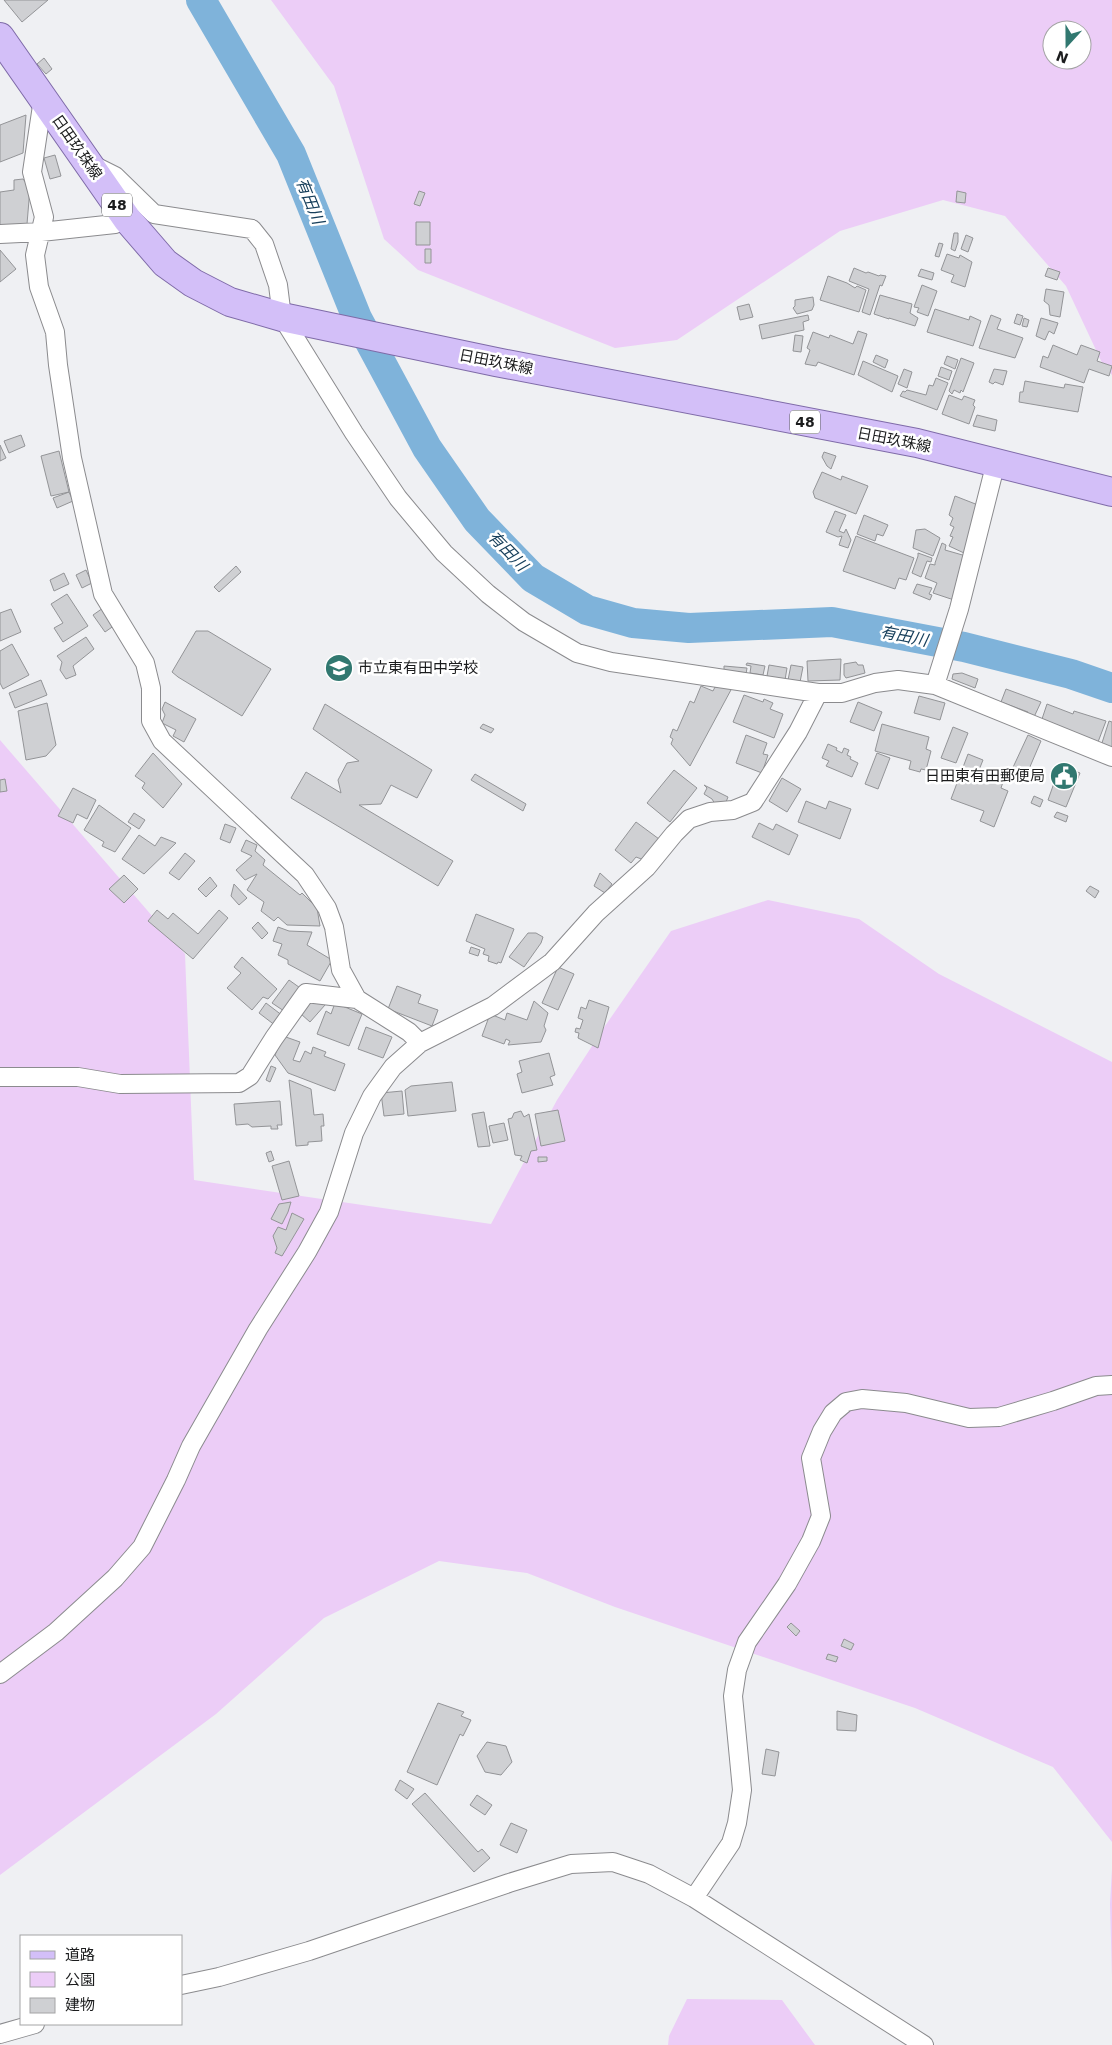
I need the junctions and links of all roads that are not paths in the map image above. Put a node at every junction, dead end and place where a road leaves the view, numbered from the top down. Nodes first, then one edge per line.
1 (0, 36) edge
2 (43, 99) junction
3 (88, 163) junction
4 (127, 220) junction
5 (41, 232) junction
6 (0, 234) edge
7 (292, 319) junction
8 (996, 462) junction
9 (1110, 490) edge
10 (935, 685) junction
11 (818, 693) junction
12 (1112, 757) edge
13 (357, 1000) junction
14 (420, 1043) junction
15 (0, 1077) edge
16 (1112, 1385) edge
17 (0, 1674) edge
18 (694, 1898) junction
19 (182, 1985) edge
20 (32, 2025) edge
21 (0, 2034) edge
22 (924, 2045) edge

1 - 2 main road, 日田玖珠線 / 48
2 - 3 main road, 日田玖珠線 / 48
2 - 5 street
3 - 4 main road, 日田玖珠線 / 48
3 - 7 street
4 - 5 street
4 - 7 main road, 日田玖珠線 / 48
5 - 6 street
5 - 13 street
7 - 8 main road, 日田玖珠線 / 48
7 - 11 street
8 - 9 main road, 日田玖珠線 / 48
8 - 10 street
10 - 11 street
10 - 12 street
11 - 14 street
13 - 14 street
13 - 15 street
14 - 17 street
16 - 18 street
18 - 19 street
18 - 22 street
20 - 21 street

